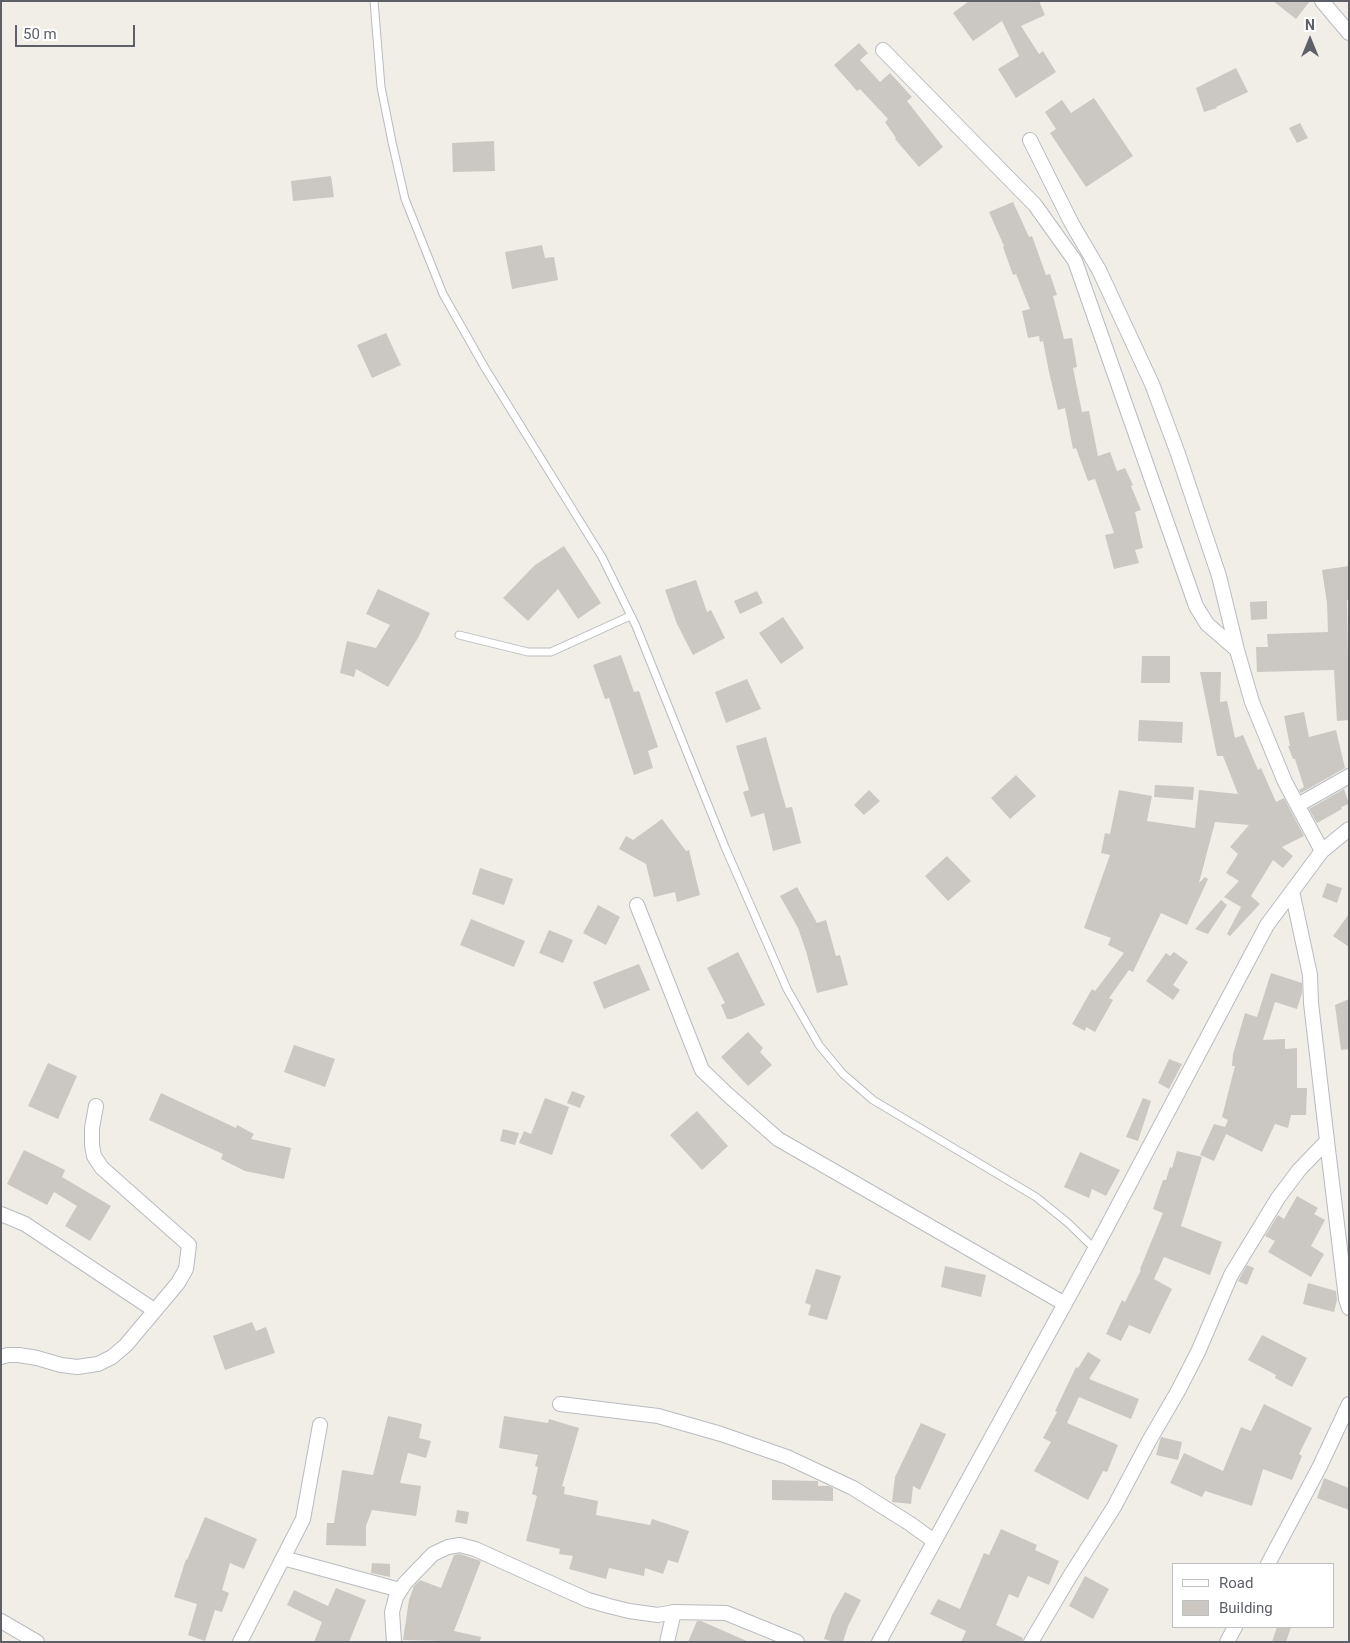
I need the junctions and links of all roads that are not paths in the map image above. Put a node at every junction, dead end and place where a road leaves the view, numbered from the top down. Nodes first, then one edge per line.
1 (374, 1) edge
2 (1322, 1) edge
3 (1349, 33) edge
4 (883, 50) dead end
5 (1030, 140) dead end
6 (630, 616) junction
7 (459, 635) dead end
8 (1237, 650) junction
9 (1349, 776) edge
10 (1298, 805) junction
11 (1349, 829) edge
12 (1322, 851) junction
13 (1292, 891) junction
14 (637, 905) dead end
15 (96, 1106) dead end
16 (1326, 1141) junction
17 (1, 1214) edge
18 (1095, 1249) junction
19 (1348, 1302) edge
20 (1065, 1304) junction
21 (154, 1310) junction
22 (1, 1357) edge
23 (560, 1404) dead end
24 (1349, 1404) edge
25 (320, 1425) dead end
26 (934, 1541) junction
27 (283, 1558) junction
28 (1269, 1563) edge
29 (400, 1590) junction
30 (674, 1612) junction
31 (1, 1621) edge
32 (1234, 1628) edge
33 (37, 1642) edge
34 (240, 1642) edge
35 (394, 1642) edge
36 (667, 1642) edge
37 (797, 1642) edge
38 (879, 1642) edge
39 (1031, 1642) edge
40 (1227, 1642) edge

1 - 6 lane
2 - 3 street
4 - 8 street
5 - 8 street
6 - 7 lane
6 - 18 lane
8 - 10 street
9 - 10 street
10 - 12 street
11 - 12 street
12 - 13 street
13 - 16 street
13 - 18 street
14 - 20 street
15 - 21 street
16 - 19 street
16 - 39 street
17 - 21 street
18 - 20 street
20 - 26 street
21 - 22 street
23 - 26 street
24 - 28 street
25 - 27 street
26 - 38 street
27 - 29 street
27 - 34 street
29 - 30 street
29 - 35 street
30 - 36 street
30 - 37 street
31 - 33 street
32 - 40 street

